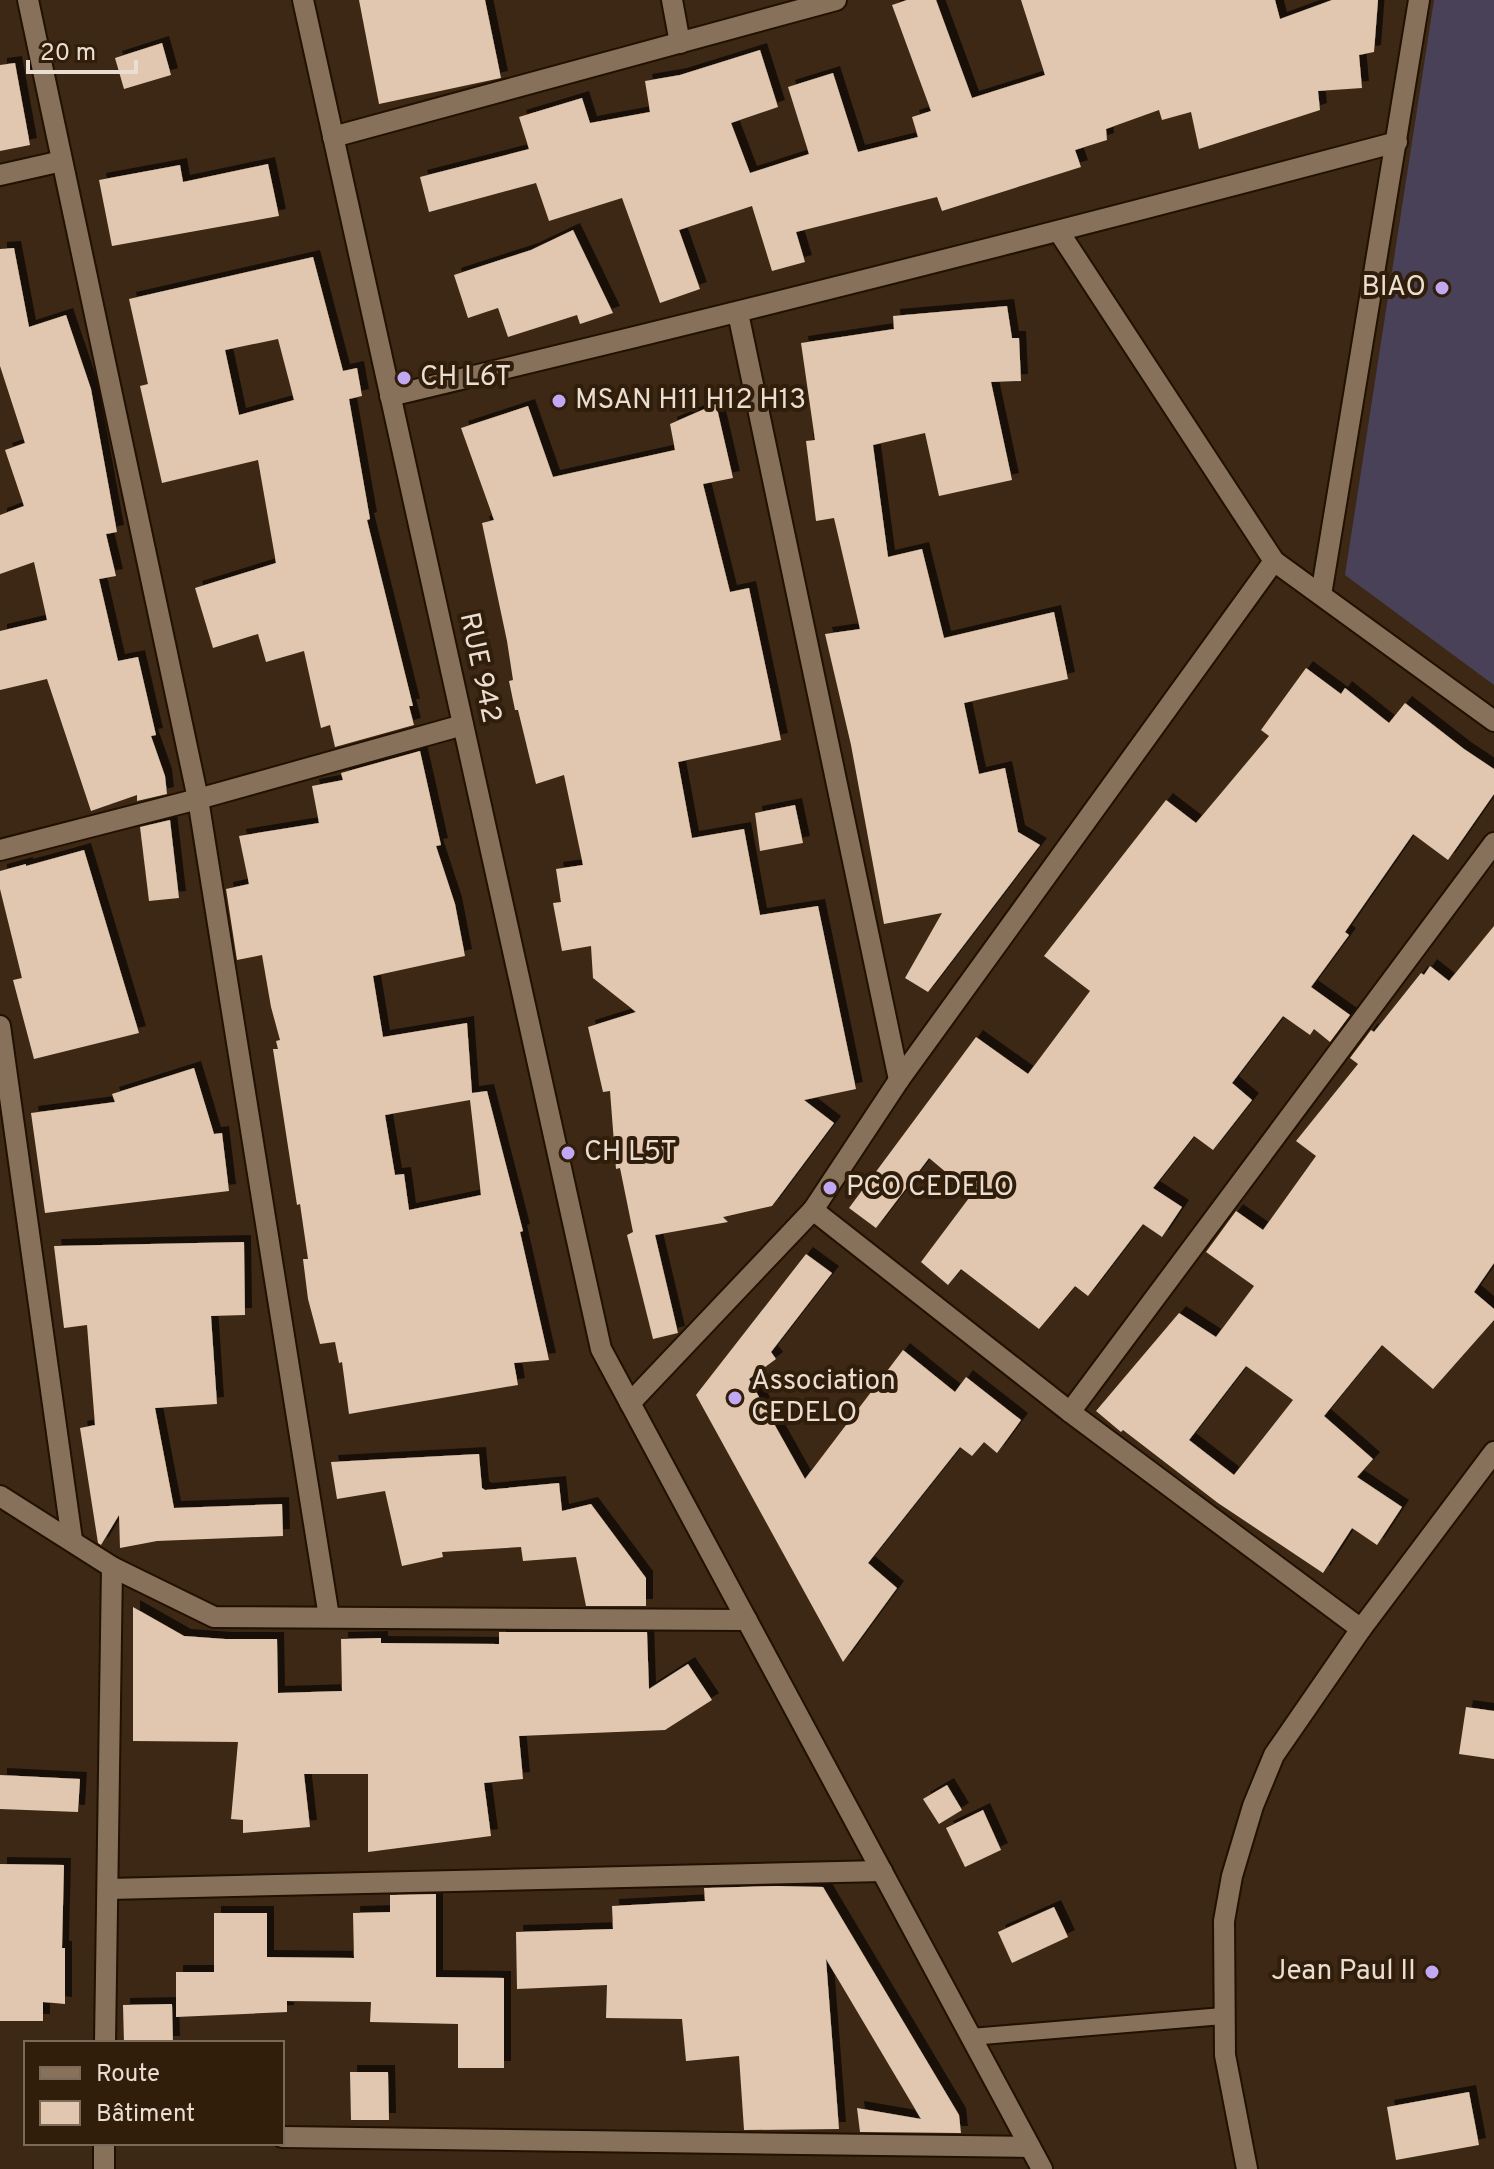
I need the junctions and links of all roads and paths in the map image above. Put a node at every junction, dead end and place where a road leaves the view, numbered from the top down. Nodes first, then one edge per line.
1 (28, 0) edge
2 (303, 0) edge
3 (672, 0) edge
4 (836, 0) edge
5 (1419, 0) edge
6 (680, 43) junction
7 (333, 137) junction
8 (1397, 142) junction
9 (62, 161) junction
10 (0, 175) edge
11 (1059, 232) junction
12 (738, 313) junction
13 (390, 396) junction
14 (1274, 561) junction
15 (1321, 595) junction
16 (1494, 721) edge
17 (463, 725) junction
18 (198, 799) junction
19 (1494, 843) edge
20 (0, 850) edge
21 (0, 1026) edge
22 (899, 1080) junction
23 (813, 1210) junction
24 (630, 1403) junction
25 (1070, 1412) junction
26 (1494, 1452) edge
27 (0, 1496) edge
28 (72, 1540) junction
29 (112, 1567) junction
30 (329, 1617) junction
31 (747, 1620) junction
32 (1361, 1629) junction
33 (882, 1871) junction
34 (108, 1889) junction
35 (1223, 2016) junction
36 (971, 2037) junction
37 (105, 2041) edge
38 (284, 2137) edge
39 (104, 2145) edge
40 (1030, 2147) junction
41 (104, 2169) edge
42 (1042, 2169) edge
43 (1247, 2169) edge

1 - 9 street
2 - 7 street, RUE 942
3 - 6 street
4 - 6 street
5 - 8 street
6 - 7 street
7 - 13 street, RUE 942
8 - 11 street
8 - 15 street
9 - 10 street
9 - 18 street
11 - 12 street
11 - 14 street
12 - 13 street
12 - 22 street
13 - 17 street, RUE 942
14 - 15 street
14 - 22 street
15 - 16 street
17 - 18 street
17 - 24 street, RUE 942
18 - 20 street
18 - 30 street
19 - 25 street
21 - 28 street
22 - 23 street
23 - 24 street
23 - 25 street
24 - 31 street, RUE 942
25 - 32 street
26 - 32 street
27 - 28 street
28 - 29 street
29 - 30 street
29 - 34 street
30 - 31 street
31 - 33 street, RUE 942
32 - 35 street
33 - 34 street
33 - 36 street, RUE 942
34 - 37 street
35 - 36 lane
35 - 43 street
36 - 40 street, RUE 942
38 - 40 street
39 - 41 street
40 - 42 street, RUE 942

